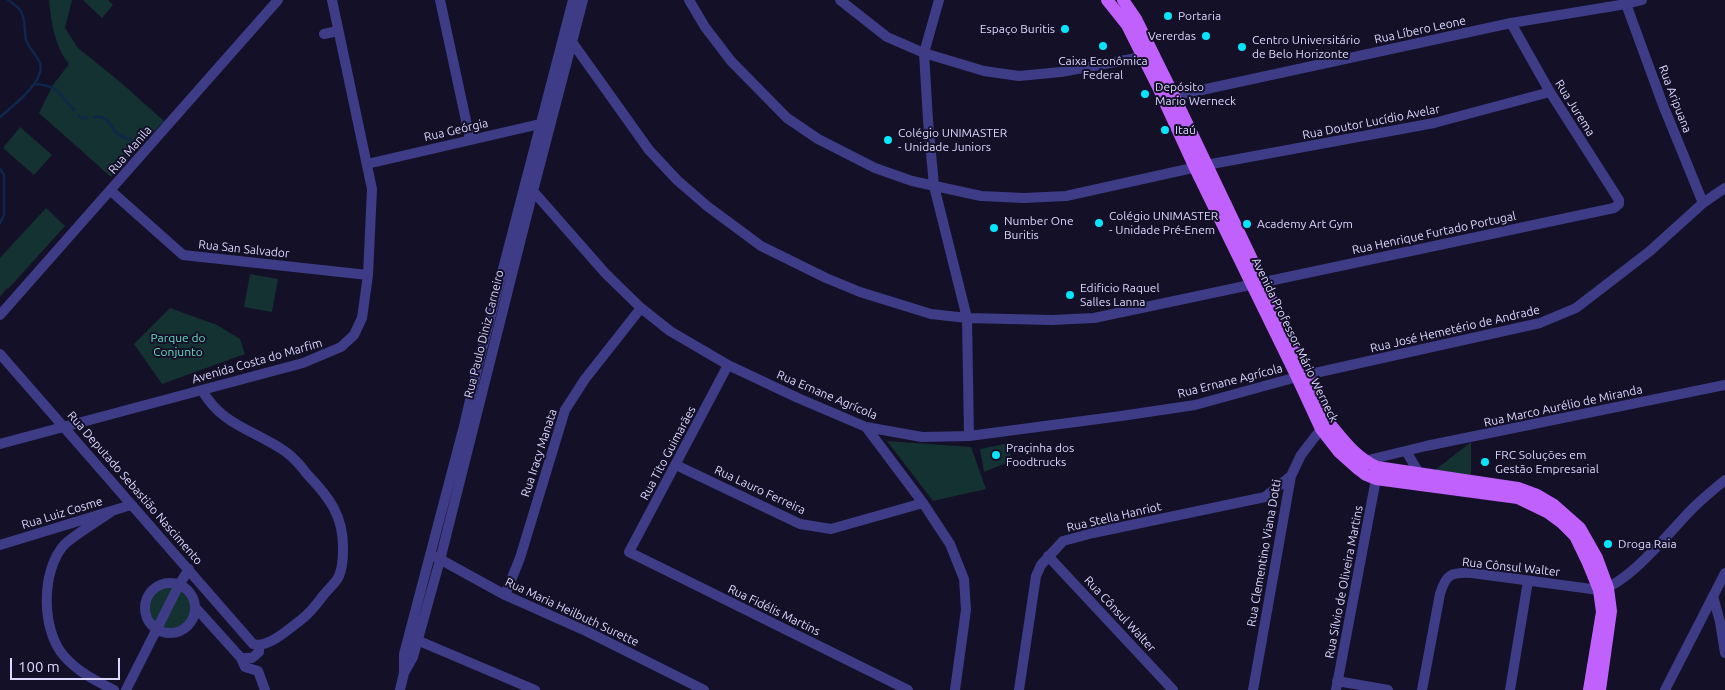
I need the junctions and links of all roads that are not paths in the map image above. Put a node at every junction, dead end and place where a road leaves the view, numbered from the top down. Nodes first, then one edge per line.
1 (278, 0) edge
2 (332, 0) edge
3 (440, 0) edge
4 (573, 0) edge
5 (584, 0) edge
6 (689, 0) edge
7 (840, 0) edge
8 (939, 0) edge
9 (1107, 0) edge
10 (1123, 0) edge
11 (1642, 0) edge
12 (1626, 4) junction
13 (1511, 23) junction
14 (338, 31) junction
15 (324, 34) dead end
16 (572, 42) junction
17 (924, 53) junction
18 (1142, 57) junction
19 (1159, 79) junction
20 (1550, 92) junction
21 (1174, 96) junction
22 (540, 124) junction
23 (552, 125) junction
24 (470, 139) junction
25 (367, 164) junction
26 (1201, 167) junction
27 (934, 186) junction
28 (1725, 188) edge
29 (111, 191) junction
30 (533, 191) junction
31 (1703, 203) junction
32 (1618, 204) joint
33 (368, 275) junction
34 (1258, 284) junction
35 (641, 308) junction
36 (0, 315) edge
37 (967, 318) junction
38 (0, 354) edge
39 (728, 365) junction
40 (1303, 376) junction
41 (1725, 385) edge
42 (202, 390) junction
43 (65, 426) junction
44 (866, 427) junction
45 (469, 428) junction
46 (1321, 429) junction
47 (969, 436) junction
48 (0, 444) edge
49 (1426, 446) junction
50 (1406, 451) junction
51 (1364, 461) junction
52 (676, 464) junction
53 (1417, 469) junction
54 (1291, 476) junction
55 (1376, 479) junction
56 (1725, 480) edge
57 (1405, 482) junction
58 (923, 503) junction
59 (131, 505) junction
60 (111, 512) junction
61 (0, 545) edge
62 (629, 552) joint
63 (1048, 556) junction
64 (436, 557) junction
65 (189, 569) junction
66 (1725, 573) edge
67 (1528, 581) junction
68 (179, 585) junction
69 (1604, 589) junction
70 (505, 595) junction
71 (1713, 596) junction
72 (195, 607) junction
73 (156, 629) junction
74 (413, 638) junction
75 (259, 649) junction
76 (1725, 653) edge
77 (241, 658) junction
78 (258, 671) junction
79 (1337, 685) edge
80 (531, 689) edge
81 (114, 690) edge
82 (126, 690) edge
83 (265, 690) edge
84 (400, 690) edge
85 (704, 690) edge
86 (908, 690) edge
87 (955, 690) edge
88 (1019, 690) edge
89 (1173, 690) edge
90 (1253, 690) edge
91 (1388, 690) edge
92 (1422, 690) edge
93 (1510, 690) edge
94 (1589, 690) edge
95 (1600, 690) edge
96 (1665, 690) edge

1 - 29 street, Rua Manila
2 - 14 street, Avenida Costa do Marfim
3 - 24 street
4 - 22 street, Rua Paulo Diniz Carneiro
5 - 16 street, Rua Paulo Diniz Carneiro
6 - 27 street, Rua Doutor Lucídio Avelar
7 - 17 street
8 - 17 street
9 - 18 main road, Avenida Professor Mário Werneck
10 - 19 main road, Avenida Professor Mário Werneck
11 - 12 street, Rua Líbero Leone
12 - 13 street, Rua Líbero Leone
12 - 31 street, Rua Aripuana
13 - 20 street, Rua Jurema
13 - 21 street, Rua Líbero Leone
14 - 15 street
14 - 25 street, Avenida Costa do Marfim
16 - 23 street, Rua Paulo Diniz Carneiro
16 - 37 street, Rua Henrique Furtado Portugal
17 - 18 street
17 - 27 street
18 - 19 main road, Avenida Professor Mário Werneck
19 - 21 main road, Avenida Professor Mário Werneck
19 - 26 main road, Avenida Professor Mário Werneck
20 - 26 street, Rua Doutor Lucídio Avelar
20 - 32 street, Rua Jurema
21 - 26 main road, Avenida Professor Mário Werneck
22 - 23 street, Rua Geórgia
22 - 24 street, Rua Geórgia
22 - 45 street, Rua Paulo Diniz Carneiro
23 - 30 street, Rua Paulo Diniz Carneiro
24 - 25 street, Rua Geórgia
25 - 33 street, Avenida Costa do Marfim
26 - 27 street, Rua Doutor Lucídio Avelar
26 - 34 main road, Avenida Professor Mário Werneck
27 - 37 street
28 - 31 street, Rua José Hemetério de Andrade
29 - 33 street, Rua San Salvador
29 - 36 street, Rua Manila
30 - 35 street, Rua Ernane Agrícola
30 - 45 street, Rua Paulo Diniz Carneiro
31 - 40 street, Rua José Hemetério de Andrade
32 - 34 street, Rua Henrique Furtado Portugal
33 - 42 street, Avenida Costa do Marfim
34 - 37 street, Rua Henrique Furtado Portugal
34 - 40 main road, Avenida Professor Mário Werneck
35 - 39 street, Rua Ernane Agrícola
35 - 70 street, Rua Iracy Manata
37 - 47 street
38 - 43 street, Rua Deputado Sebastião Nascimento
39 - 44 street, Rua Ernane Agrícola
39 - 52 street, Rua Tito Guimarães
40 - 46 main road, Avenida Professor Mário Werneck
40 - 47 street, Rua Ernane Agrícola
40 - 51 main road, Avenida Professor Mário Werneck
41 - 49 street, Rua Marco Aurélio de Miranda
42 - 43 street, Avenida Costa do Marfim
42 - 75 street
43 - 48 street, Avenida Costa do Marfim
43 - 59 street, Rua Deputado Sebastião Nascimento
44 - 47 street, Rua Ernane Agrícola
44 - 58 street
45 - 64 street, Rua Paulo Diniz Carneiro
46 - 54 street, Rua Clementino Viana Dotti
46 - 55 main road, Avenida Professor Mário Werneck
49 - 50 street, Rua Marco Aurélio de Miranda
49 - 53 street
50 - 51 street, Rua Marco Aurélio de Miranda
50 - 53 street
51 - 53 main road, Avenida Professor Mário Werneck
52 - 58 street, Rua Lauro Ferreira
52 - 62 street, Rua Tito Guimarães
53 - 57 main road
53 - 69 main road, Avenida Professor Mário Werneck
54 - 63 street, Rua Stella Hanriot
54 - 90 street, Rua Clementino Viana Dotti
55 - 57 main road, Avenida Professor Mário Werneck
55 - 79 street, Rua Sílvio de Oliveira Martins
56 - 69 street
57 - 69 main road, Avenida Professor Mário Werneck
58 - 87 street
59 - 60 street, Rua Luiz Cosme
59 - 65 street, Rua Deputado Sebastião Nascimento
60 - 61 street, Rua Luiz Cosme
60 - 81 street
62 - 86 street, Rua Fidélis Martins
63 - 88 street, Rua Stella Hanriot
63 - 89 street, Rua Cônsul Walter
64 - 70 street, Rua Maria Heilbuth Surette
64 - 74 street, Rua Paulo Diniz Carneiro
65 - 68 street
65 - 75 street, Rua Deputado Sebastião Nascimento
66 - 71 street
67 - 69 street, Rua Cônsul Walter
67 - 92 street, Rua Cônsul Walter
67 - 93 street
68 - 72 street
68 - 73 street
68 - 73 street
69 - 94 main road, Avenida Professor Mário Werneck
69 - 95 main road, Avenida Professor Mário Werneck
70 - 85 street, Rua Maria Heilbuth Surette
71 - 76 street
71 - 96 street
72 - 73 street
72 - 77 street
73 - 82 street
74 - 80 street
74 - 84 street, Rua Paulo Diniz Carneiro
75 - 77 street
75 - 78 street
77 - 78 street
78 - 83 street
79 - 91 street

